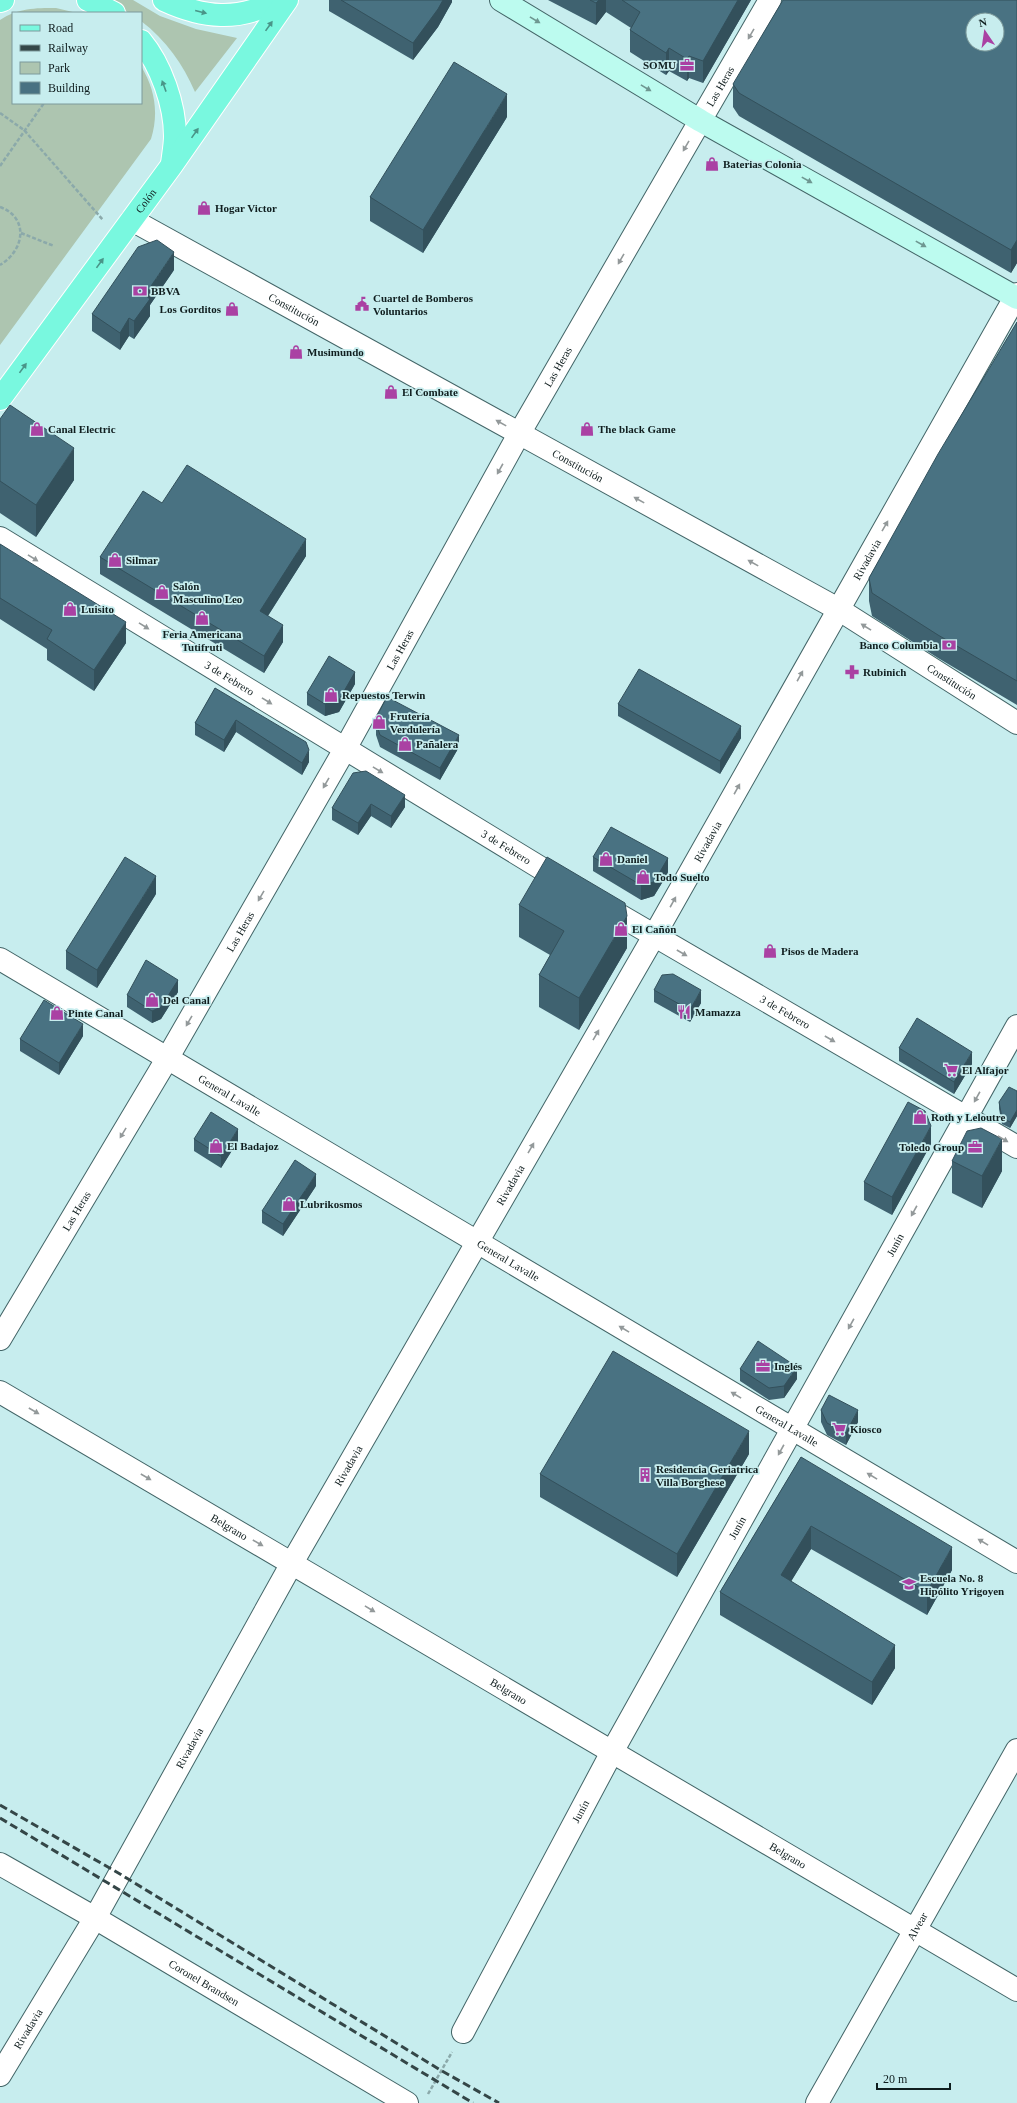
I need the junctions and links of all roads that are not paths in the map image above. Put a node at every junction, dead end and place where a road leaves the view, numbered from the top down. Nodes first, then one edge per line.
1 (3, 0) edge
2 (88, 0) edge
3 (164, 0) edge
4 (277, 0) edge
5 (287, 0) edge
6 (502, 0) edge
7 (770, 0) edge
8 (0, 1) edge
9 (112, 12) edge
10 (142, 42) edge
11 (701, 121) junction
12 (172, 165) junction
13 (132, 220) junction
14 (1017, 296) edge
15 (0, 399) edge
16 (519, 434) junction
17 (0, 538) edge
18 (838, 610) junction
19 (1017, 723) edge
20 (345, 749) junction
21 (654, 936) junction
22 (0, 960) edge
23 (1017, 1026) edge
24 (167, 1059) junction
25 (966, 1117) junction
26 (1017, 1147) edge
27 (476, 1242) junction
28 (0, 1339) edge
29 (0, 1392) edge
30 (792, 1429) junction
31 (1017, 1562) edge
32 (292, 1563) junction
33 (1017, 1750) edge
34 (612, 1752) junction
35 (0, 1864) edge
36 (95, 1918) junction
37 (914, 1929) junction
38 (1017, 1990) edge
39 (463, 2032) road end
40 (0, 2075) edge
41 (416, 2100) edge
42 (817, 2103) edge

1 - 8 main road
2 - 9 main road
3 -> 4 main road
12 -> 5 main road, Colón
6 -> 11 main road
7 -> 11 street, Las Heras
12 -> 10 main road
11 -> 14 main road
11 -> 16 street, Las Heras
12 - 13 main road, Colón
15 -> 13 main road, Colón
16 -> 13 street, Constitución
18 -> 14 street, Rivadavia
18 -> 16 street, Constitución
16 -> 20 street, Las Heras
17 -> 20 street, 3 de Febrero
19 -> 18 street, Constitución
21 -> 18 street, Rivadavia
20 -> 21 street, 3 de Febrero
20 -> 24 street, Las Heras
21 -> 25 street, 3 de Febrero
27 -> 21 street, Rivadavia
22 - 24 street, General Lavalle
23 -> 25 street, Junín
24 - 27 street, General Lavalle
24 -> 28 street, Las Heras
25 -> 26 street, 3 de Febrero
25 -> 30 street, Junín
30 -> 27 street, General Lavalle
27 - 32 street, Rivadavia
29 -> 32 street, Belgrano
31 -> 30 street, General Lavalle
30 -> 34 street, Junín
32 -> 34 street, Belgrano
32 - 36 street, Rivadavia
33 - 37 street, Alvear
34 - 37 street, Belgrano
34 - 39 street, Junín
35 - 36 street, Coronel Brandsen
36 - 40 street, Rivadavia
36 - 41 street, Coronel Brandsen
37 - 38 street, Belgrano
37 - 42 street, Alvear

